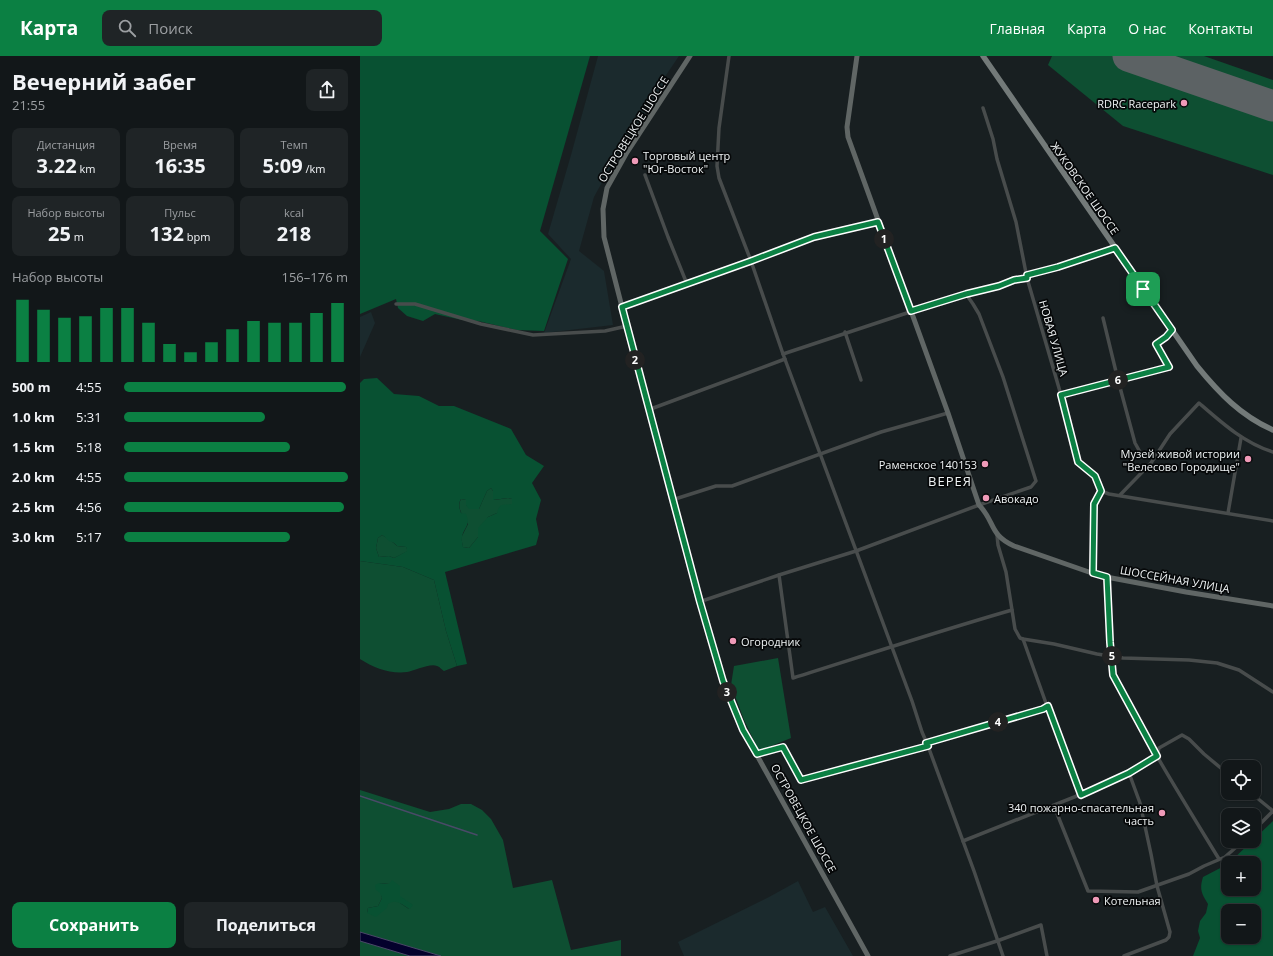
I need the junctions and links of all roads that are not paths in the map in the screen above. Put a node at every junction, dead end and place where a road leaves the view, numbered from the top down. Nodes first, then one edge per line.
1 (690, 56) edge
2 (729, 56) edge
3 (857, 56) edge
4 (982, 56) edge
5 (983, 108) dead end
6 (645, 175) dead end
7 (878, 222) junction
8 (1115, 248) junction
9 (751, 261) junction
10 (1027, 277) junction
11 (687, 284) junction
12 (966, 294) junction
13 (396, 304) dead end
14 (622, 307) junction
15 (911, 311) junction
16 (1103, 318) dead end
17 (627, 326) junction
18 (1172, 330) junction
19 (845, 332) junction
20 (783, 354) junction
21 (785, 359) junction
22 (861, 380) dead end
23 (1118, 380) junction
24 (1061, 395) junction
25 (648, 410) junction
26 (948, 413) junction
27 (1273, 430) edge
28 (1241, 438) junction
29 (1140, 452) dead end
30 (1273, 452) edge
31 (820, 453) junction
32 (1101, 491) junction
33 (1120, 496) junction
34 (672, 500) junction
35 (979, 505) junction
36 (1228, 513) junction
37 (1273, 521) edge
38 (997, 535) junction
39 (856, 551) junction
40 (1093, 573) junction
41 (779, 575) junction
42 (1107, 577) junction
43 (700, 602) junction
44 (1273, 606) edge
45 (1012, 610) junction
46 (1023, 639) junction
47 (892, 648) junction
48 (1112, 657) junction
49 (1273, 692) edge
50 (1048, 706) junction
51 (927, 744) junction
52 (757, 754) junction
53 (1157, 756) junction
54 (1221, 768) edge
55 (1129, 773) junction
56 (1081, 795) junction
57 (1260, 800) edge
58 (1054, 806) junction
59 (1273, 811) edge
60 (1261, 823) edge
61 (963, 841) junction
62 (1235, 848) edge
63 (1219, 860) junction
64 (1157, 886) junction
65 (997, 941) junction
66 (868, 956) edge
67 (950, 956) edge
68 (1003, 956) edge
69 (1047, 956) edge
70 (1124, 956) edge

1 - 14 main road, ОСТРОВЕЦКОЕ ШОССЕ
2 - 9 street
3 - 7 main road, ШОССЕЙНАЯ УЛИЦА
4 - 8 main road, ЖУКОВСКОЕ ШОССЕ
5 - 10 street, НОВАЯ УЛИЦА
6 - 11 street
7 - 9 street
7 - 15 main road, ШОССЕЙНАЯ УЛИЦА
8 - 10 street
8 - 18 main road, ЖУКОВСКОЕ ШОССЕ
9 - 11 street
9 - 20 street
10 - 12 street
10 - 24 street, НОВАЯ УЛИЦА
11 - 14 street
12 - 15 street
12 - 35 street
13 - 17 street
14 - 17 main road, ОСТРОВЕЦКОЕ ШОССЕ
15 - 19 street
15 - 26 main road, ШОССЕЙНАЯ УЛИЦА
16 - 23 street
17 - 25 main road, ОСТРОВЕЦКОЕ ШОССЕ
18 - 23 street
18 - 27 main road, ЖУКОВСКОЕ ШОССЕ
19 - 20 street
19 - 22 street
20 - 21 street
21 - 25 street
21 - 31 street
23 - 24 street
23 - 29 street
24 - 32 street, НОВАЯ УЛИЦА
25 - 34 main road, ОСТРОВЕЦКОЕ ШОССЕ
26 - 31 street
26 - 35 main road, ШОССЕЙНАЯ УЛИЦА
28 - 30 street
28 - 33 street
28 - 36 street
31 - 34 street
31 - 39 street
32 - 33 street
32 - 40 street
33 - 36 street
34 - 43 main road, ОСТРОВЕЦКОЕ ШОССЕ
35 - 38 main road, ШОССЕЙНАЯ УЛИЦА
35 - 39 street
36 - 37 street
38 - 40 main road, ШОССЕЙНАЯ УЛИЦА
38 - 45 street
39 - 41 street
39 - 47 street
40 - 42 main road, ШОССЕЙНАЯ УЛИЦА
41 - 43 street
41 - 47 street
42 - 44 main road, ШОССЕЙНАЯ УЛИЦА
42 - 48 street
43 - 52 main road, ОСТРОВЕЦКОЕ ШОССЕ
45 - 46 street
45 - 47 street
46 - 48 street
46 - 50 street
47 - 51 street
48 - 49 street
48 - 53 street
50 - 51 street
50 - 56 street
51 - 52 street
51 - 61 street
52 - 66 main road, ОСТРОВЕЦКОЕ ШОССЕ
53 - 54 street
53 - 55 street
53 - 63 street
55 - 56 street
55 - 64 street
56 - 58 street
57 - 59 street
58 - 61 street
58 - 64 street
59 - 60 street
61 - 65 street
62 - 63 street
63 - 64 street
64 - 70 street
65 - 67 street
65 - 68 street
65 - 69 street

